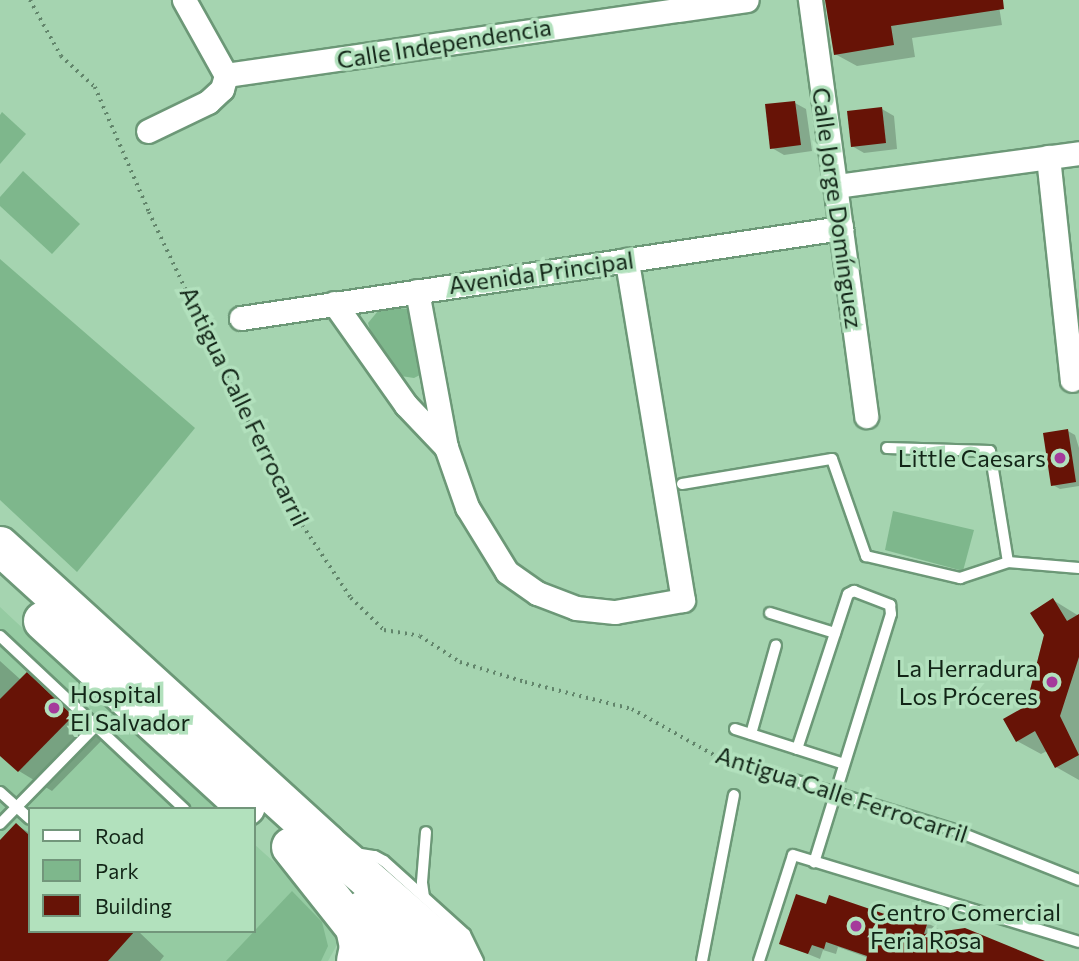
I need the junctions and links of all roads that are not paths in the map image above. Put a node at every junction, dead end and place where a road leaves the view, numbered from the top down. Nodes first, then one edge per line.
1 (184, 0) edge
2 (747, 0) edge
3 (810, 0) edge
4 (620, 8) edge
5 (226, 75) junction
6 (148, 131) dead end
7 (1079, 153) edge
8 (1048, 157) junction
9 (836, 186) junction
10 (841, 228) junction
11 (626, 260) junction
12 (417, 290) junction
13 (334, 303) junction
14 (241, 318) dead end
15 (1072, 380) dead end
16 (866, 416) dead end
17 (446, 447) junction
18 (887, 447) dead end
19 (682, 484) dead end
20 (0, 546) edge
21 (1008, 562) junction
22 (1079, 568) edge
23 (0, 581) edge
24 (771, 613) dead end
25 (835, 634) junction
26 (0, 636) edge
27 (776, 645) dead end
28 (131, 683) junction
29 (96, 726) junction
30 (735, 729) dead end
31 (751, 734) junction
32 (797, 749) junction
33 (844, 764) junction
34 (765, 771) road end
35 (0, 792) edge
36 (836, 793) junction
37 (734, 795) dead end
38 (16, 807) junction
39 (182, 807) edge
40 (247, 807) edge
41 (256, 814) edge
42 (28, 817) edge
43 (0, 824) edge
44 (426, 832) dead end
45 (322, 848) junction
46 (814, 862) junction
47 (1079, 880) edge
48 (1079, 942) edge
49 (431, 946) edge
50 (356, 961) edge
51 (702, 961) edge
52 (759, 961) edge

1 - 5 street
2 - 4 street, Calle Independencia
3 - 9 street, Calle Jorge Domínguez
4 - 5 street, Calle Independencia
5 - 6 street
7 - 8 street
8 - 9 street
8 - 15 street
9 - 10 street, Calle Jorge Domínguez
10 - 11 street, Avenida Principal
10 - 16 street, Calle Jorge Domínguez
11 - 12 street, Avenida Principal
11 - 17 street
12 - 13 street, Avenida Principal
12 - 17 street
13 - 14 street, Avenida Principal
13 - 17 street
18 - 21 lane
19 - 21 lane
20 - 28 highway
21 - 22 lane
23 - 28 highway
24 - 25 lane
25 - 32 lane
25 - 33 lane
26 - 29 lane
27 - 31 lane
28 - 40 highway
28 - 45 highway
29 - 38 lane
29 - 39 lane
30 - 31 lane
31 - 32 lane
32 - 33 lane
33 - 36 lane
34 - 36 lane, Antigua Calle Ferrocarril
35 - 38 lane
36 - 46 lane
36 - 47 lane, Antigua Calle Ferrocarril
37 - 51 lane
38 - 42 lane
38 - 43 lane
41 - 45 highway
44 - 49 lane
45 - 49 highway
45 - 49 highway
45 - 49 lane
45 - 50 highway
46 - 48 lane
46 - 52 lane

